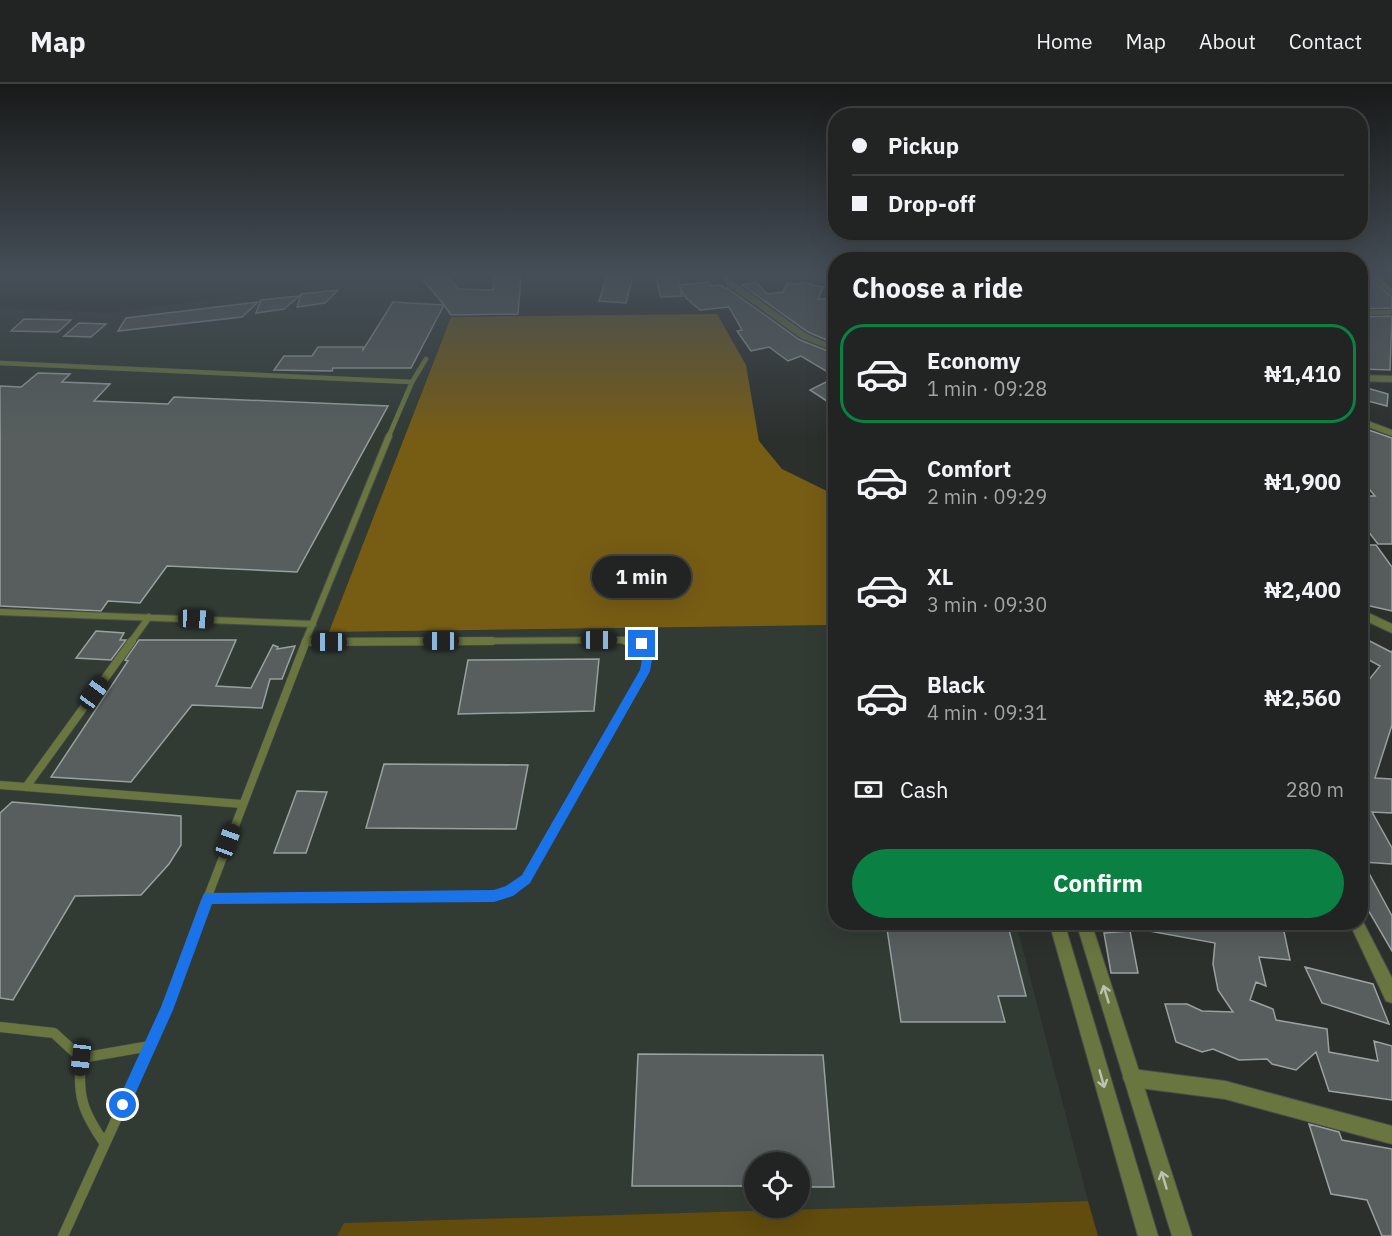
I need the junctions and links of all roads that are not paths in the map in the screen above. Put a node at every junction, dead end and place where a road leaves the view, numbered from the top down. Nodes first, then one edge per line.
1 (795, 330) edge
2 (828, 346) edge
3 (426, 359) dead end
4 (0, 363) edge
5 (1368, 378) edge
6 (1392, 379) edge
7 (412, 382) junction
8 (1368, 425) edge
9 (1392, 433) edge
10 (0, 612) edge
11 (149, 617) junction
12 (1368, 617) edge
13 (313, 624) junction
14 (1392, 629) edge
15 (306, 642) junction
16 (0, 785) edge
17 (26, 787) junction
18 (242, 804) junction
19 (208, 898) junction
20 (1058, 930) edge
21 (1086, 930) edge
22 (1360, 930) edge
23 (1392, 995) edge
24 (0, 1027) edge
25 (150, 1046) junction
26 (81, 1058) junction
27 (1132, 1078) junction
28 (1392, 1135) edge
29 (105, 1144) junction
30 (63, 1236) edge
31 (1148, 1236) edge
32 (1182, 1236) edge

1 - 2 street
3 - 7 lane
4 - 7 lane
5 - 6 street
7 - 13 lane
8 - 9 street
10 - 11 lane
11 - 13 lane
11 - 17 lane
12 - 14 street
13 - 15 lane
15 - 18 lane
15 - 19 lane
16 - 17 lane
17 - 18 lane
18 - 19 lane
19 - 25 lane
20 -> 31 street
27 -> 21 street
22 - 23 street
24 - 26 lane
25 - 26 lane
25 - 29 lane
26 - 29 lane
27 - 28 street
32 -> 27 street
29 - 30 lane

